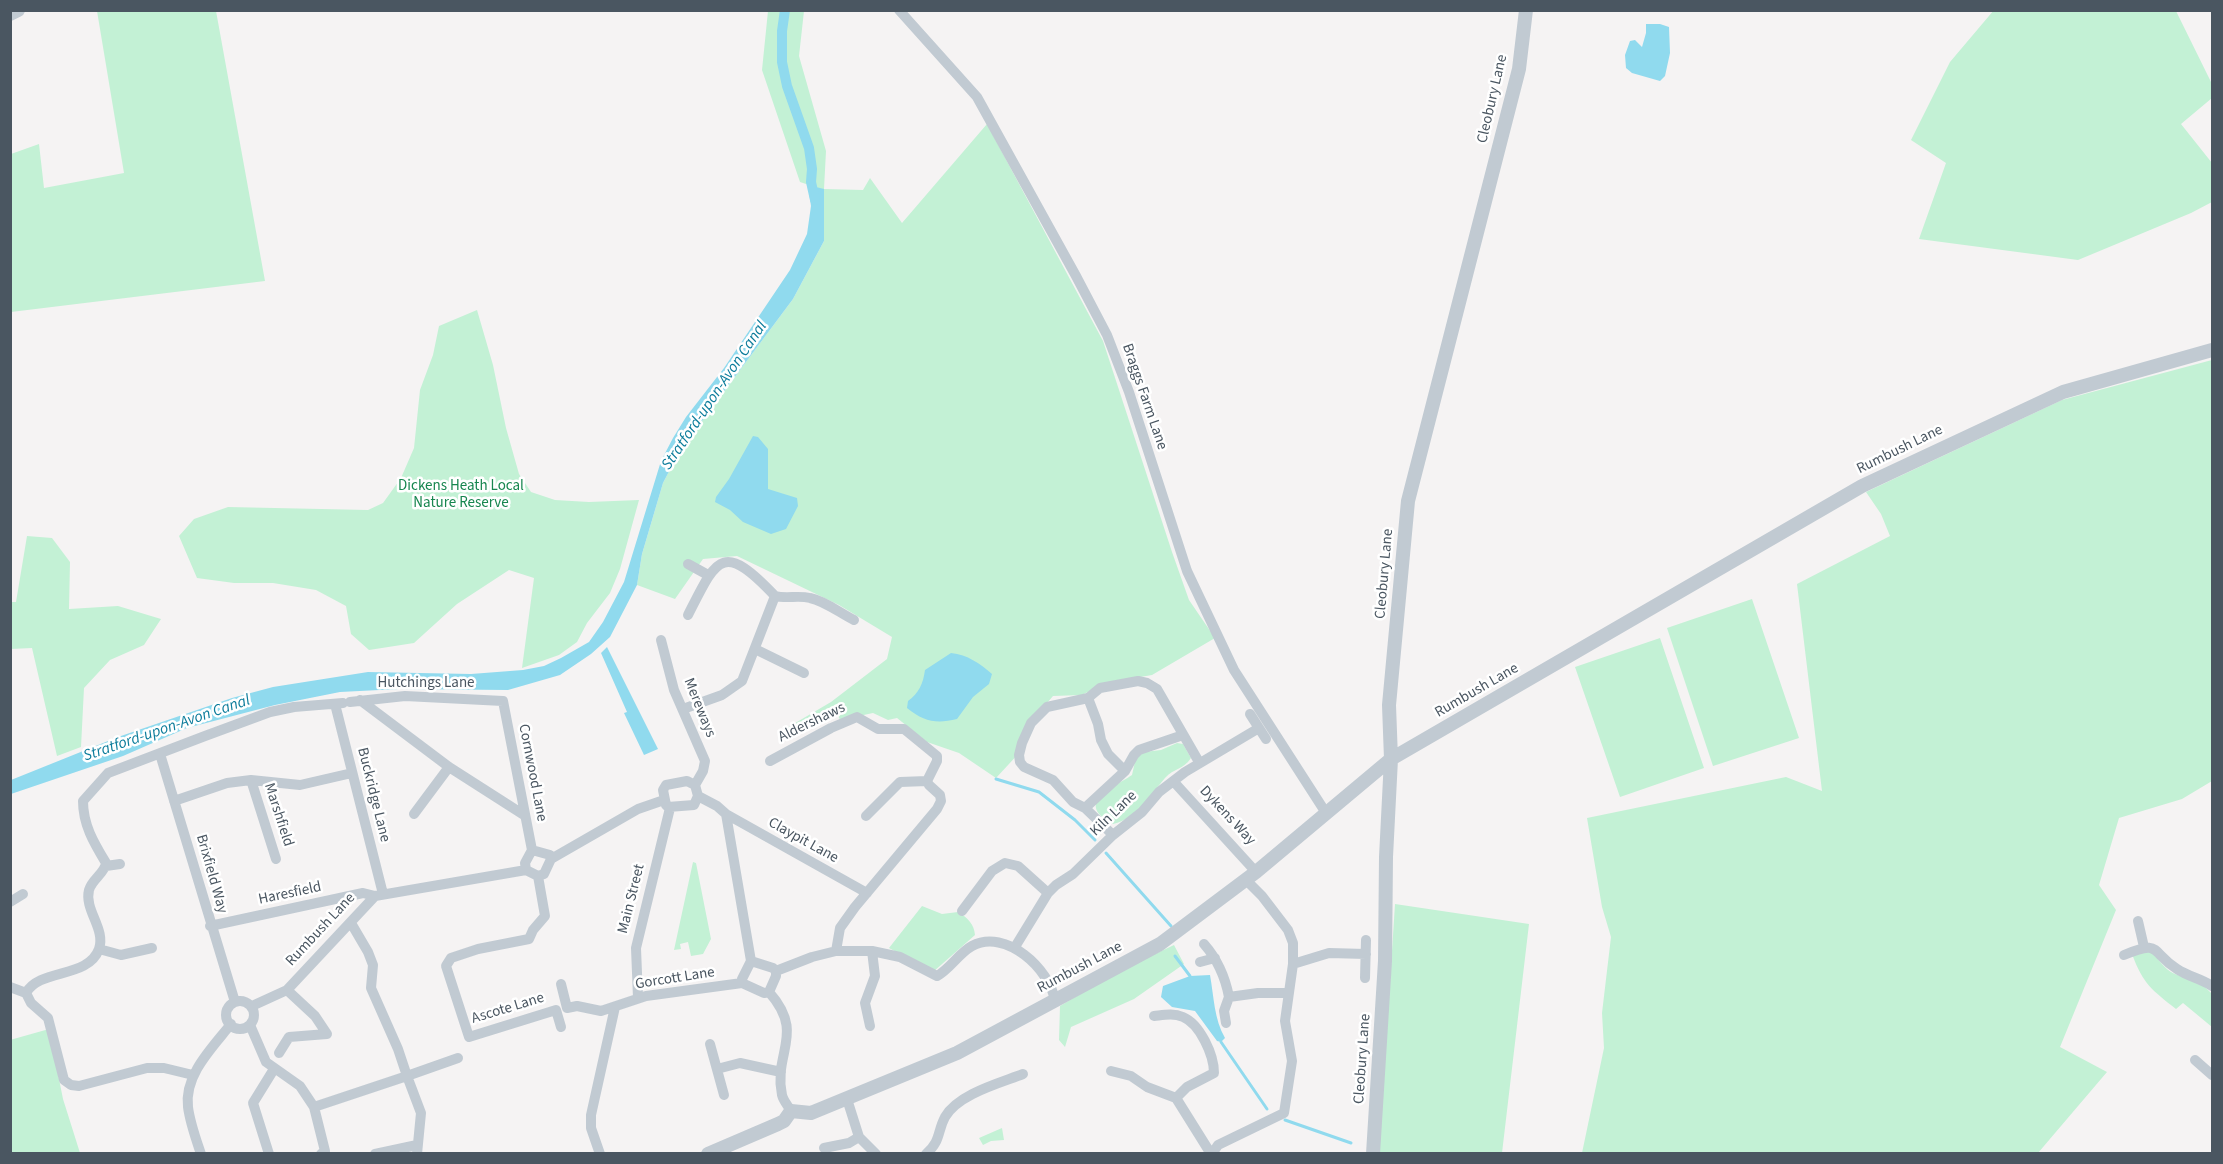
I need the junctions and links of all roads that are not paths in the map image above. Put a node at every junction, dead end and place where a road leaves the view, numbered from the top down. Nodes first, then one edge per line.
1 (18, 10) edge
2 (899, 10) edge
3 (1526, 10) edge
4 (10, 14) edge
5 (2212, 350) edge
6 (688, 564) dead end
7 (708, 576) junction
8 (775, 596) junction
9 (688, 615) dead end
10 (854, 620) dead end
11 (661, 640) dead end
12 (755, 649) junction
13 (804, 673) dead end
14 (1089, 698) junction
15 (503, 701) joint
16 (347, 702) junction
17 (683, 709) junction
18 (1250, 714) dead end
19 (1259, 728) junction
20 (1183, 735) junction
21 (1266, 739) dead end
22 (160, 754) junction
23 (1391, 759) junction
24 (770, 761) dead end
25 (1199, 762) junction
26 (449, 767) junction
27 (1125, 771) junction
28 (352, 773) junction
29 (251, 780) junction
30 (927, 781) junction
31 (1174, 782) junction
32 (697, 791) junction
33 (174, 801) junction
34 (667, 804) junction
35 (1085, 808) junction
36 (1326, 813) junction
37 (414, 814) dead end
38 (726, 814) junction
39 (524, 815) junction
40 (866, 816) dead end
41 (1113, 835) junction
42 (532, 850) junction
43 (276, 859) dead end
44 (551, 859) junction
45 (120, 864) dead end
46 (106, 866) junction
47 (526, 870) junction
48 (538, 876) junction
49 (1251, 876) junction
50 (867, 893) junction
51 (1048, 893) junction
52 (23, 894) dead end
53 (379, 895) junction
54 (10, 902) edge
55 (962, 911) dead end
56 (2138, 921) dead end
57 (351, 923) junction
58 (210, 926) junction
59 (1366, 940) dead end
60 (1204, 944) dead end
61 (1015, 947) junction
62 (2144, 947) junction
63 (152, 948) dead end
64 (99, 949) junction
65 (836, 951) junction
66 (872, 951) junction
67 (1366, 954) junction
68 (2124, 955) dead end
69 (1215, 958) junction
70 (751, 961) junction
71 (1200, 962) dead end
72 (1293, 964) junction
73 (776, 971) junction
74 (1365, 978) dead end
75 (742, 983) junction
76 (561, 984) dead end
77 (2212, 986) edge
78 (10, 987) edge
79 (287, 990) junction
80 (769, 992) junction
81 (26, 993) junction
82 (1289, 993) junction
83 (1229, 997) junction
84 (638, 998) junction
85 (1054, 1001) junction
86 (235, 1002) junction
87 (252, 1006) junction
88 (615, 1007) junction
89 (1154, 1016) dead end
90 (1226, 1023) dead end
91 (231, 1024) junction
92 (250, 1025) junction
93 (870, 1026) dead end
94 (561, 1027) dead end
95 (710, 1044) dead end
96 (459, 1058) dead end
97 (2195, 1060) dead end
98 (275, 1062) junction
99 (1015, 1063) dead end
100 (717, 1069) junction
101 (2210, 1069) edge
102 (1111, 1071) dead end
103 (781, 1072) junction
104 (193, 1075) junction
105 (407, 1076) junction
106 (724, 1095) dead end
107 (1176, 1098) junction
108 (847, 1099) junction
109 (314, 1107) junction
110 (791, 1112) junction
111 (859, 1137) junction
112 (824, 1148) dead end
113 (417, 1149) edge
114 (201, 1154) edge
115 (269, 1154) edge
116 (321, 1154) edge
117 (375, 1154) edge
118 (600, 1154) edge
119 (708, 1154) edge
120 (876, 1154) edge
121 (926, 1154) edge
122 (1212, 1154) edge
123 (1373, 1154) edge

1 - 4 street
2 - 36 street, Braggs Farm Lane
3 - 23 street, Cleobury Lane
5 - 23 street, Rumbush Lane
6 - 7 street
7 - 8 street
7 - 9 street
8 - 10 street
8 - 12 street
11 - 17 street, Mereways
12 - 13 street
12 - 17 street
14 - 20 street
14 - 27 street
14 - 35 street
15 - 16 street, Hutchings Lane
15 - 39 street, Cornwood Lane
16 - 22 street, Hutchings Lane
16 - 26 street
16 - 28 street, Buckridge Lane
17 - 32 street, Mereways
18 - 19 street
19 - 21 street
19 - 25 street, Kiln Lane
20 - 25 street
20 - 27 street
22 - 33 street, Brixfield Way
22 - 46 street, Hutchings Lane
23 - 36 street, Rumbush Lane
23 - 123 street, Cleobury Lane
24 - 30 street, Aldershaws
25 - 31 street, Kiln Lane
26 - 37 street
26 - 39 street
27 - 35 street
28 - 29 street, Marshfield
28 - 53 street, Buckridge Lane
29 - 33 street, Marshfield
29 - 43 street, Marshfield
30 - 40 street
30 - 50 street
31 - 41 street, Kiln Lane
31 - 49 street, Dykens Way
32 - 34 street
32 - 34 street
32 - 38 street
33 - 58 street, Brixfield Way
34 - 44 street
34 - 84 street, Main Street
35 - 41 street
36 - 49 street, Rumbush Lane
38 - 50 street, Claypit Lane
38 - 70 street
39 - 42 street, Cornwood Lane
41 - 51 street, Kiln Lane
42 - 44 street
42 - 47 street
44 - 48 street
45 - 46 street
46 - 64 street
47 - 48 street
47 - 53 street
48 - 94 street, Ascote Lane
49 - 72 street, Dykens Way
49 - 85 street, Rumbush Lane
50 - 65 street
51 - 55 street
51 - 61 street, Kiln Lane
52 - 54 street
53 - 57 street, Rumbush Lane
53 - 58 street, Haresfield
56 - 62 street
57 - 79 street, Rumbush Lane
57 - 105 street
58 - 86 street, Brixfield Way
59 - 67 street
60 - 69 street
61 - 66 street
61 - 85 street
62 - 68 street
62 - 77 street
63 - 64 street
64 - 81 street
65 - 66 street
65 - 73 street
66 - 93 street
67 - 72 street
67 - 74 street
69 - 71 street
69 - 83 street
70 - 73 street
70 - 75 street
72 - 82 street, Dykens Way
73 - 80 street
75 - 80 street
75 - 84 street, Gorcott Lane
76 - 88 street, Gorcott Lane
78 - 81 street
79 - 87 street, Rumbush Lane
79 - 98 street
80 - 103 street
81 - 104 street
82 - 83 street
82 - 122 street, Dykens Way
83 - 90 street
84 - 88 street, Gorcott Lane
85 - 108 street, Rumbush Lane
86 - 87 street
86 - 91 street
87 - 92 street
88 - 118 street
89 - 107 street
91 - 92 street
91 - 104 street
92 - 98 street
95 - 100 street
96 - 105 street
97 - 101 street
98 - 109 street
98 - 115 street
99 - 121 street
100 - 103 street
100 - 106 street
102 - 107 street
103 - 110 street
104 - 114 street
105 - 109 street
105 - 113 street
107 - 122 street
108 - 110 street, Rumbush Lane
108 - 111 street
109 - 116 street
110 - 119 street, Rumbush Lane
111 - 112 street
111 - 120 street
113 - 117 street

